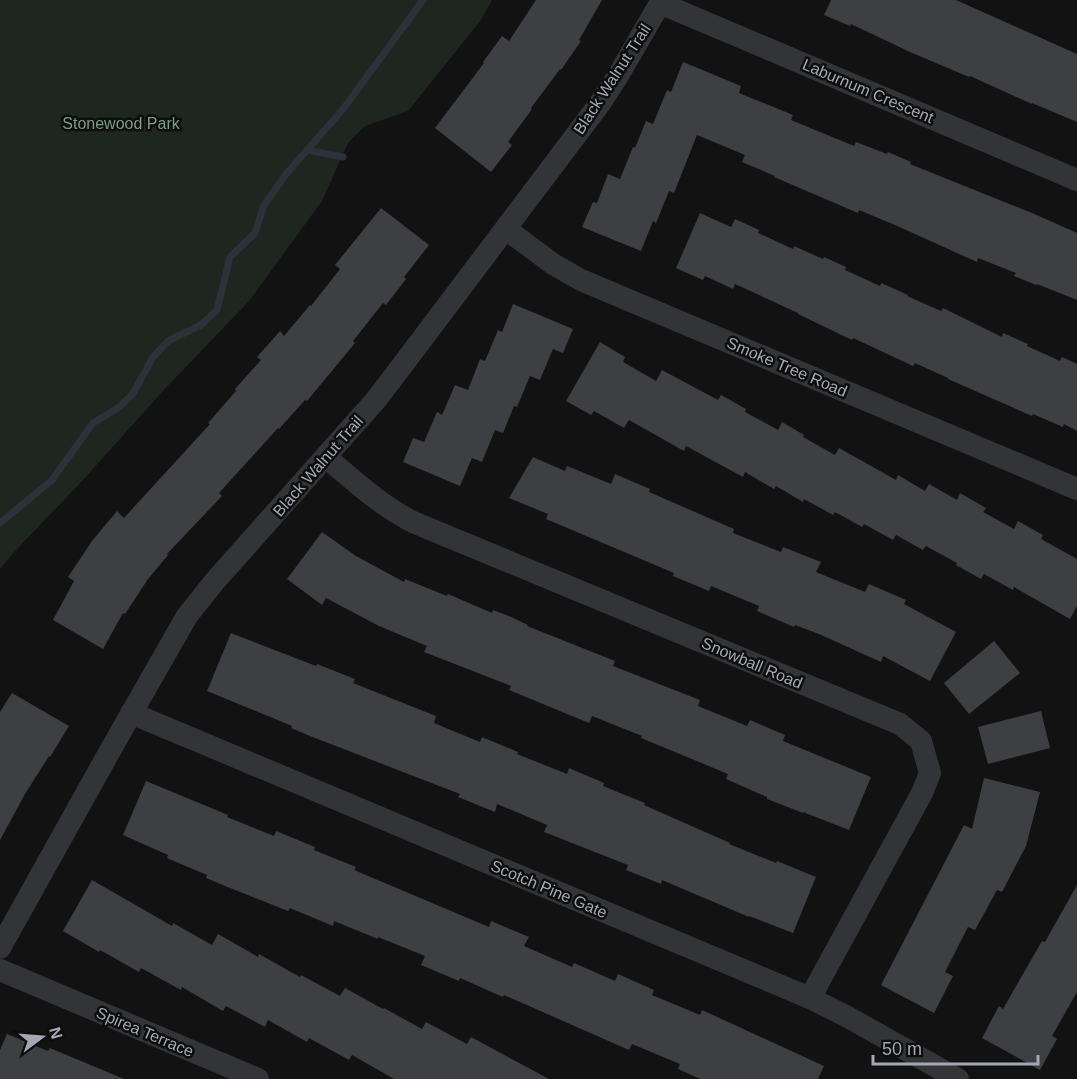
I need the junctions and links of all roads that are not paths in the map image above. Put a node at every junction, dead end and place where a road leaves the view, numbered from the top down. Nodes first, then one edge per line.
1 (661, 1) edge
2 (1077, 180) edge
3 (506, 229) junction
4 (326, 457) junction
5 (1077, 489) edge
6 (131, 713) junction
7 (0, 948) edge
8 (0, 970) edge
9 (810, 998) junction
10 (258, 1079) edge
11 (958, 1079) edge

1 - 2 street, Laburnum Crescent
1 - 3 street, Black Walnut Trail
3 - 4 street, Black Walnut Trail
3 - 5 street, Smoke Tree Road
4 - 6 street, Black Walnut Trail
4 - 9 street, Snowball Road
6 - 7 street, Black Walnut Trail
6 - 9 street, Scotch Pine Gate
8 - 10 street, Spirea Terrace
9 - 11 street, Scotch Pine Gate

